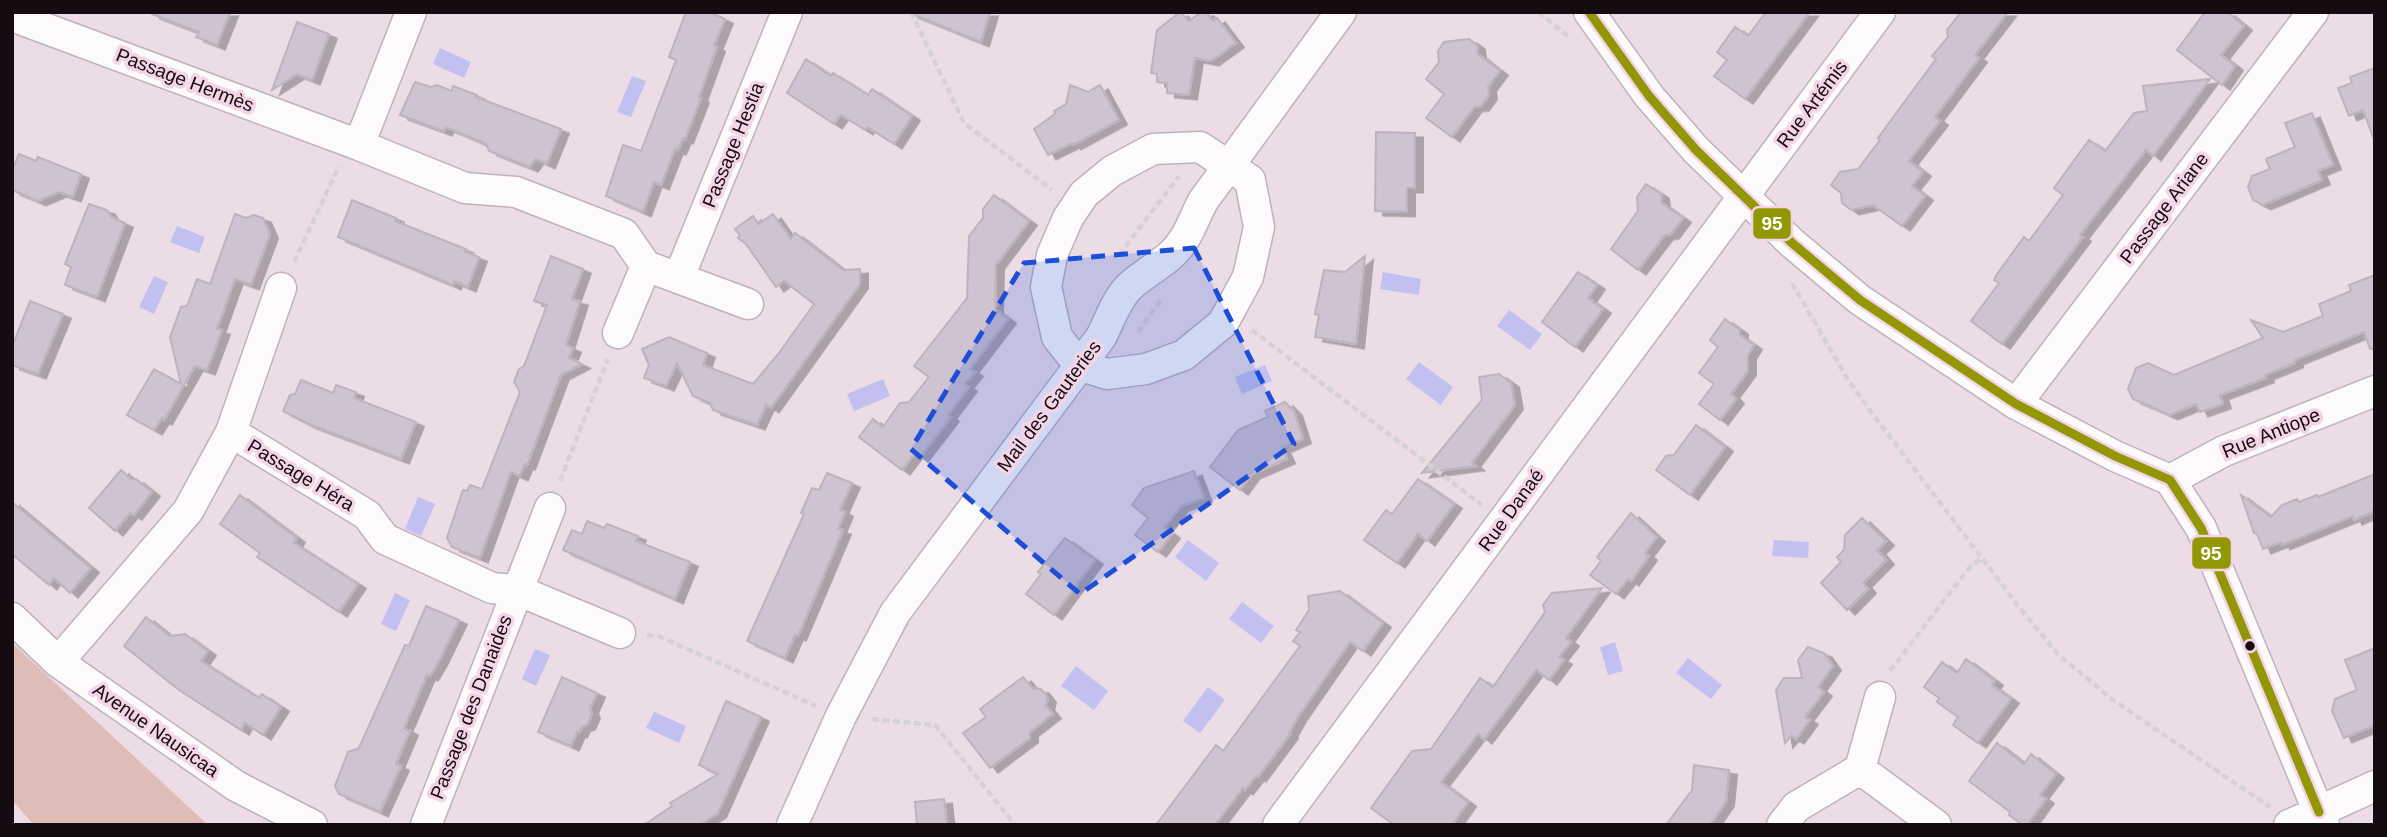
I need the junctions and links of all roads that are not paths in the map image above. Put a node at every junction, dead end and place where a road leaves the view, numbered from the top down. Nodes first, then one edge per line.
1 (411, 12) edge
2 (787, 12) edge
3 (1341, 12) edge
4 (1589, 12) edge
5 (1880, 12) edge
6 (2312, 12) edge
7 (12, 16) edge
8 (359, 145) junction
9 (1229, 165) junction
10 (1744, 196) junction
11 (646, 266) junction
12 (679, 277) junction
13 (281, 288) road end
14 (748, 304) dead end
15 (618, 333) road end
16 (1079, 365) junction
17 (2375, 391) edge
18 (2016, 404) junction
19 (231, 432) junction
20 (2170, 480) junction
21 (550, 508) road end
22 (517, 590) junction
23 (12, 618) edge
24 (620, 633) dead end
25 (58, 662) junction
26 (1880, 697) road end
27 (1860, 769) junction
28 (2375, 786) edge
29 (2282, 818) edge
30 (2321, 818) edge
31 (312, 825) edge
32 (426, 825) edge
33 (792, 825) edge
34 (1278, 825) edge
35 (1782, 825) edge
36 (1936, 825) edge

1 - 8 street
2 - 12 street, Passage Hestia
3 - 9 street, Mail des Gauteries
4 - 10 street
5 - 10 street, Rue Artémis
6 - 18 street, Passage Ariane
7 - 8 street, Passage Hermès
8 - 11 street, Passage Hermès
9 - 16 street, Mail des Gauteries
9 - 16 street
9 - 16 street
10 - 18 street
10 - 34 street, Rue Danaé
11 - 12 street
11 - 15 street
12 - 14 street
13 - 19 street, Passage Héra
16 - 33 street, Mail des Gauteries
17 - 20 street, Rue Antiope
18 - 20 street
19 - 22 street, Passage Héra
19 - 25 street, Passage Héra
20 - 30 street
21 - 22 street, Passage des Danaides
22 - 24 street, Passage des Danaides
22 - 32 street, Passage des Danaides
23 - 25 street, Avenue Nausicaa
25 - 31 street, Avenue Nausicaa
26 - 27 street
27 - 35 street
27 - 36 street
28 - 30 street
29 - 30 street

